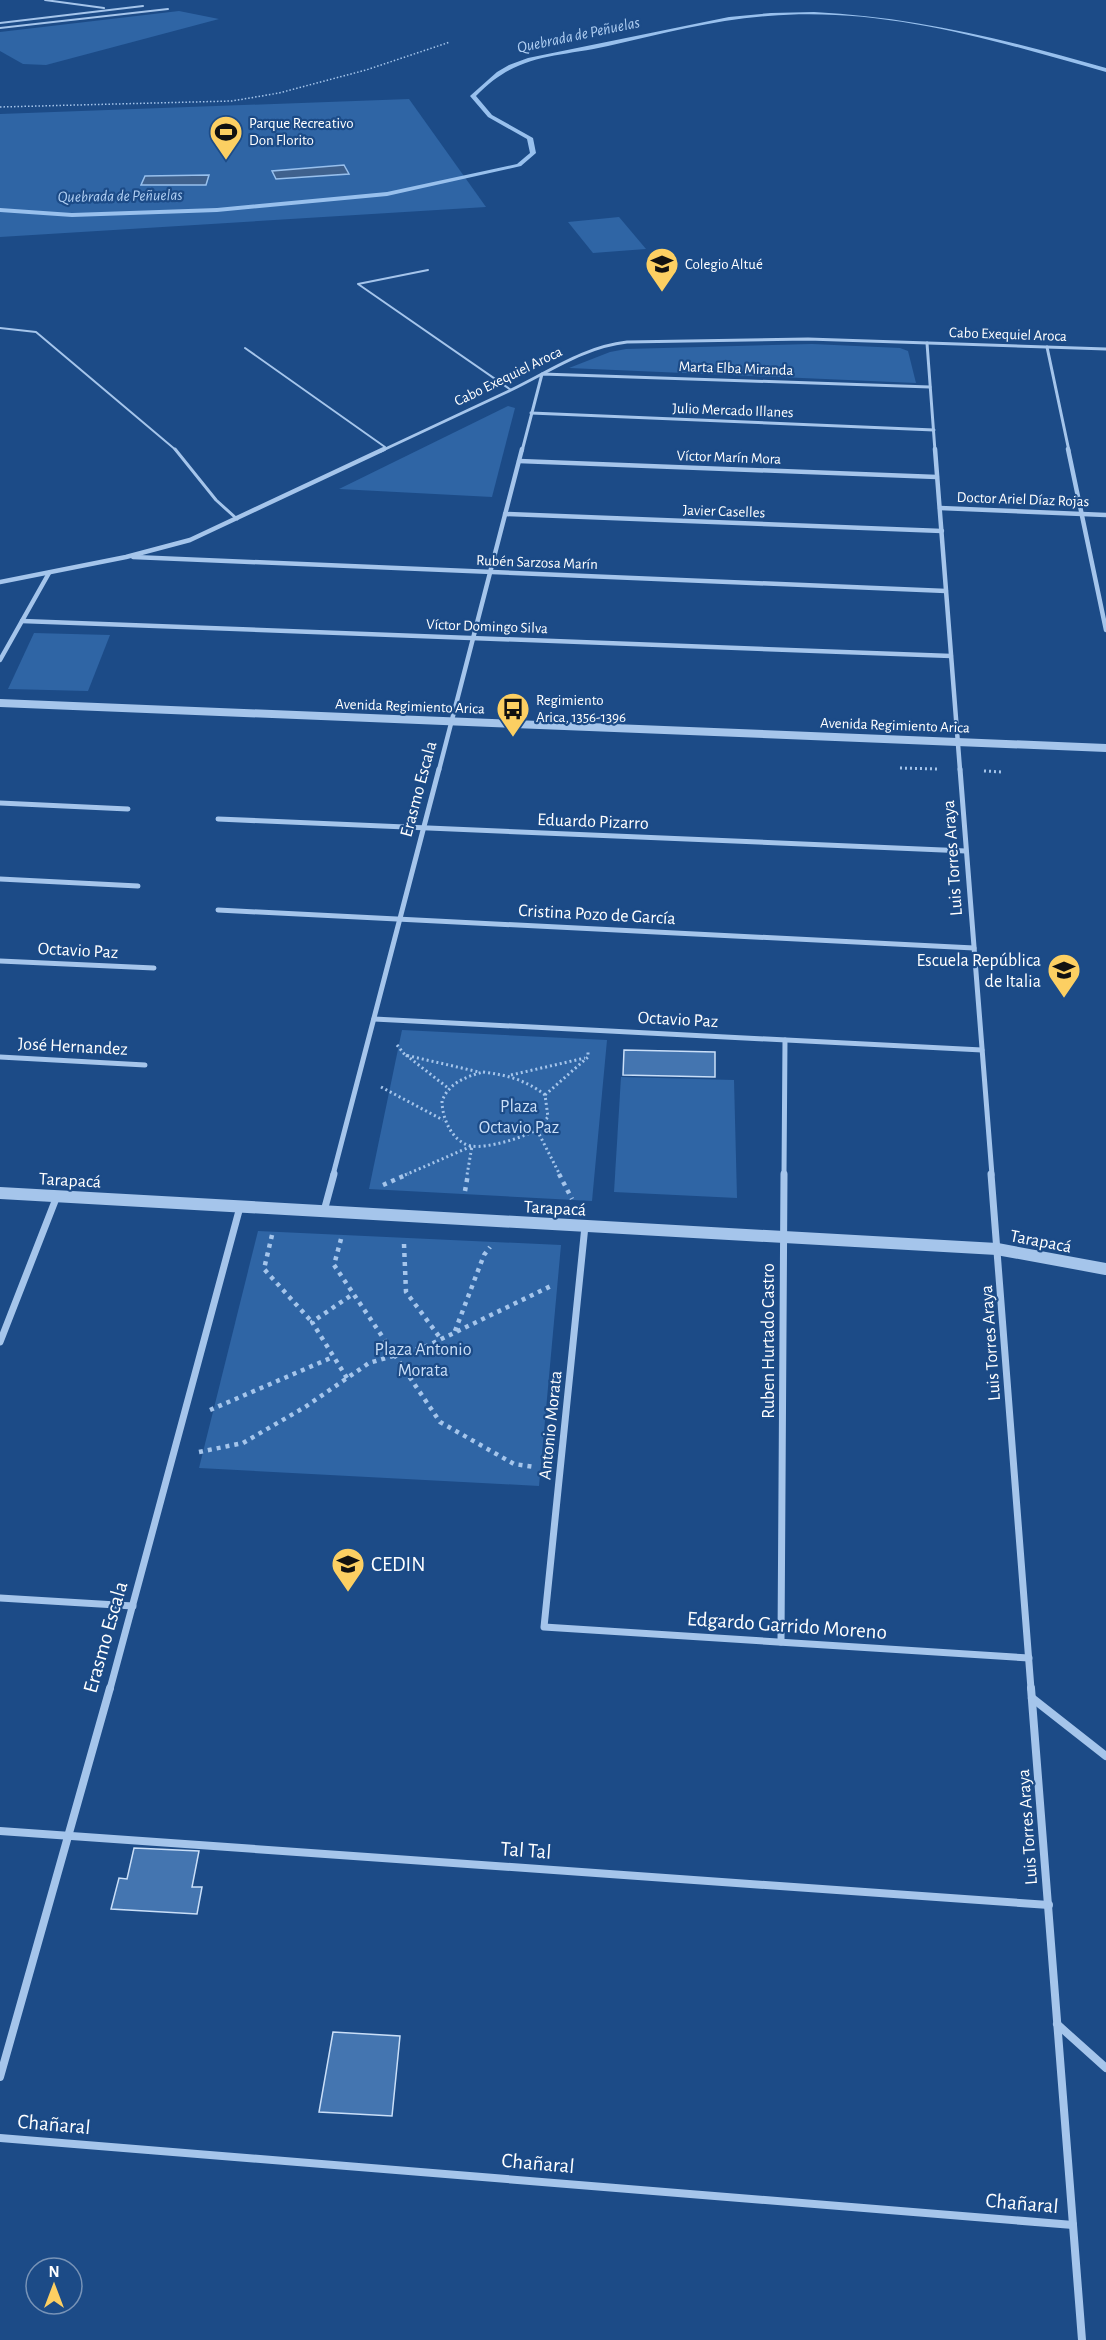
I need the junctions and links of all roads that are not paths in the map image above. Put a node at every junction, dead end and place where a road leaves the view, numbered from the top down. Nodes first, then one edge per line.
1 (45, 0) edge
2 (143, 6) dead end
3 (168, 9) dead end
4 (111, 10) junction
5 (126, 14) junction
6 (0, 23) edge
7 (0, 28) edge
8 (428, 270) dead end
9 (0, 328) edge
10 (927, 344) junction
11 (1047, 347) junction
12 (245, 348) dead end
13 (1106, 349) edge
14 (542, 374) junction
15 (930, 387) junction
16 (511, 390) junction
17 (531, 413) junction
18 (934, 430) junction
19 (385, 447) junction
20 (519, 461) junction
21 (937, 477) junction
22 (940, 508) junction
23 (505, 514) junction
24 (1082, 514) junction
25 (1106, 515) edge
26 (237, 519) junction
27 (942, 531) junction
28 (126, 557) junction
29 (490, 572) junction
30 (49, 573) junction
31 (0, 582) edge
32 (946, 591) junction
33 (22, 621) junction
34 (1106, 630) edge
35 (473, 638) junction
36 (951, 656) junction
37 (0, 660) edge
38 (0, 702) edge
39 (451, 721) junction
40 (958, 741) junction
41 (1106, 748) edge
42 (0, 802) edge
43 (128, 809) dead end
44 (218, 819) dead end
45 (424, 827) junction
46 (966, 851) junction
47 (0, 879) edge
48 (138, 886) dead end
49 (218, 910) dead end
50 (400, 919) junction
51 (974, 948) junction
52 (0, 961) edge
53 (154, 968) dead end
54 (374, 1019) junction
55 (785, 1040) junction
56 (982, 1050) junction
57 (0, 1057) edge
58 (145, 1065) dead end
59 (0, 1192) edge
60 (57, 1196) junction
61 (240, 1206) junction
62 (324, 1211) junction
63 (585, 1226) junction
64 (784, 1237) junction
65 (998, 1249) junction
66 (1106, 1269) edge
67 (0, 1342) edge
68 (0, 1598) edge
69 (133, 1606) junction
70 (544, 1627) joint
71 (781, 1642) junction
72 (1029, 1658) junction
73 (1032, 1698) junction
74 (1106, 1756) edge
75 (0, 1831) edge
76 (67, 1836) junction
77 (1048, 1905) junction
78 (1057, 2024) junction
79 (1106, 2068) edge
80 (0, 2077) edge
81 (0, 2138) edge
82 (1073, 2225) junction
83 (1082, 2340) edge

1 - 4 street
2 - 4 street
3 - 5 street
4 - 5 street
4 - 6 street
5 - 7 street
8 - 16 lane
9 - 26 lane
10 - 11 street, Cabo Exequiel Aroca
10 - 14 street, Cabo Exequiel Aroca
10 - 15 street, Luis Torres Araya
11 - 13 street, Cabo Exequiel Aroca
11 - 24 street
12 - 19 lane
14 - 15 street, Marta Elba Miranda
14 - 16 street, Cabo Exequiel Aroca
14 - 17 street, Erasmo Escala
15 - 18 street, Luis Torres Araya
16 - 19 street, Cabo Exequiel Aroca
17 - 18 street, Julio Mercado Illanes
17 - 20 street, Erasmo Escala
18 - 21 street, Luis Torres Araya
19 - 26 street, Cabo Exequiel Aroca
20 - 21 street, Víctor Marín Mora
20 - 23 street, Erasmo Escala
21 - 22 street, Luis Torres Araya
22 - 24 street, Doctor Ariel Díaz Rojas
22 - 27 street, Luis Torres Araya
23 - 27 street, Javier Caselles
23 - 29 street, Erasmo Escala
24 - 25 street, Doctor Ariel Díaz Rojas
24 - 34 street
26 - 28 street, Cabo Exequiel Aroca
27 - 32 street, Luis Torres Araya
28 - 29 street, Rubén Sarzosa Marín
28 - 30 street, Cabo Exequiel Aroca
29 - 32 street, Rubén Sarzosa Marín
29 - 35 street, Erasmo Escala
30 - 31 street, Cabo Exequiel Aroca
30 - 33 street
32 - 36 street, Luis Torres Araya
33 - 35 street, Víctor Domingo Silva
33 - 37 street
35 - 36 street, Víctor Domingo Silva
35 - 39 street, Erasmo Escala
36 - 40 street, Luis Torres Araya
38 - 39 street, Avenida Regimiento Arica
39 - 40 street, Avenida Regimiento Arica
39 - 45 street, Erasmo Escala
40 - 41 street, Avenida Regimiento Arica
40 - 46 street, Luis Torres Araya
42 - 43 street
44 - 45 street, Eduardo Pizarro
45 - 46 street, Eduardo Pizarro
45 - 50 street, Erasmo Escala
46 - 51 street, Luis Torres Araya
47 - 48 street
49 - 50 street, Cristina Pozo de García
50 - 51 street, Cristina Pozo de García
50 - 54 street, Erasmo Escala
51 - 56 street, Luis Torres Araya
52 - 53 street, Octavio Paz
54 - 55 street, Octavio Paz
54 - 62 street, Erasmo Escala
55 - 56 street, Octavio Paz
55 - 64 street, Ruben Hurtado Castro
56 - 65 street, Luis Torres Araya
57 - 58 street, José Hernandez
59 - 60 street, Tarapacá
60 - 61 street, Tarapacá
60 - 67 street
61 - 62 street, Tarapacá
61 - 69 street, Erasmo Escala
62 - 63 street, Tarapacá
63 - 64 street, Tarapacá
63 - 70 street, Antonio Morata
64 - 65 street, Tarapacá
64 - 71 street, Ruben Hurtado Castro
65 - 66 street, Tarapacá
65 - 72 street, Luis Torres Araya
68 - 69 street
69 - 76 street, Erasmo Escala
70 - 71 street, Edgardo Garrido Moreno
71 - 72 street, Edgardo Garrido Moreno
72 - 73 street, Luis Torres Araya
73 - 74 street
73 - 77 street, Luis Torres Araya
75 - 76 street, Tal Tal
76 - 77 street, Tal Tal
76 - 80 street, Erasmo Escala
77 - 78 street, Luis Torres Araya
78 - 79 street
78 - 82 street, Luis Torres Araya
81 - 82 street, Chañaral
82 - 83 street, Luis Torres Araya

